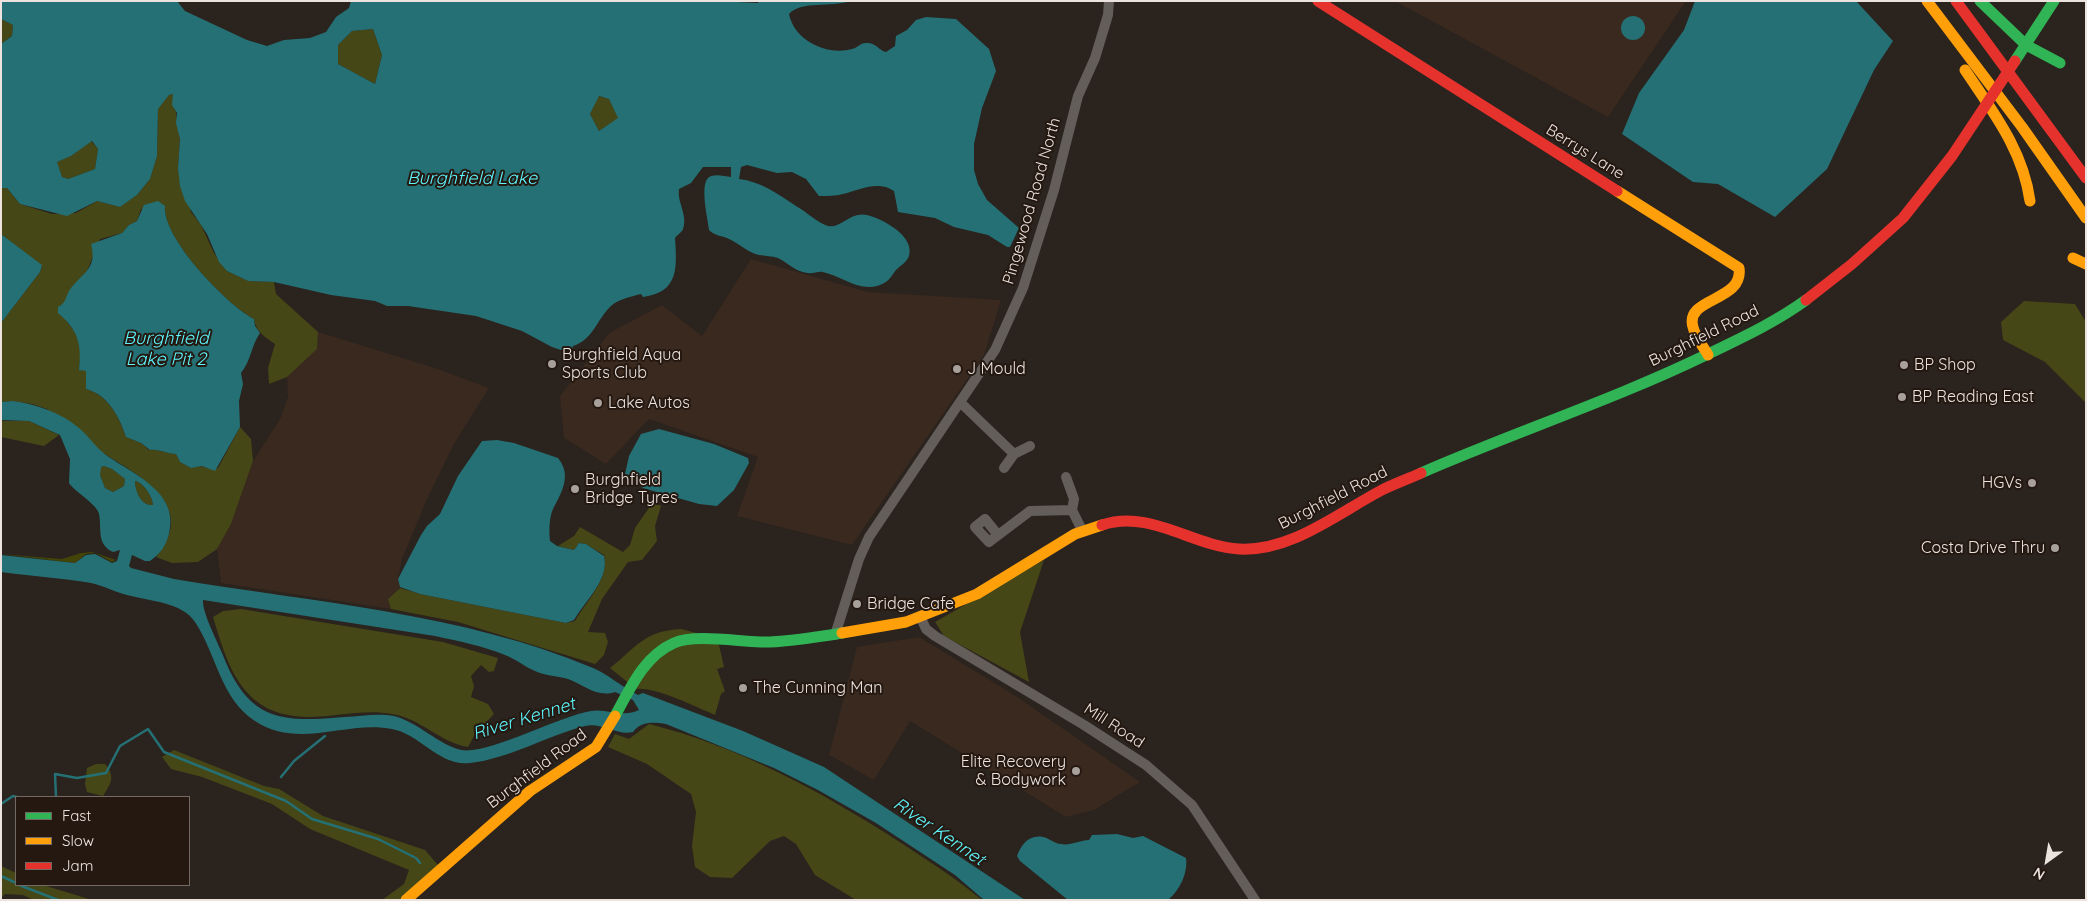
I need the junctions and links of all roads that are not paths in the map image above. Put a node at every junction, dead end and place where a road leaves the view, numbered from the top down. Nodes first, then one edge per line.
1 (1109, 1) edge
2 (1318, 1) edge
3 (1926, 1) edge
4 (1956, 1) edge
5 (1980, 1) edge
6 (2052, 5) edge
7 (2060, 63) dead end
8 (2086, 178) edge
9 (2030, 201) dead end
10 (2086, 218) edge
11 (2073, 258) dead end
12 (2086, 264) edge
13 (1708, 355) junction
14 (961, 403) junction
15 (1030, 446) dead end
16 (1014, 454) junction
17 (1004, 468) dead end
18 (1066, 477) dead end
19 (1072, 510) junction
20 (1082, 530) junction
21 (998, 535) dead end
22 (921, 618) junction
23 (835, 635) junction
24 (406, 900) edge
25 (1255, 900) edge

1 - 14 street, Pingewood Road North
2 - 13 main road, Berrys Lane
3 - 9 main road
3 - 10 main road
4 - 8 main road
5 - 7 main road
6 - 13 main road, Burghfield Road
11 - 12 main road
13 - 20 main road, Burghfield Road
14 - 16 street
14 - 23 street, Pingewood Road North
15 - 16 street
16 - 17 street
18 - 19 street
19 - 20 street
19 - 21 street
20 - 22 main road, Burghfield Road
22 - 23 main road, Burghfield Road
22 - 25 street, Mill Road
23 - 24 main road, Burghfield Road

